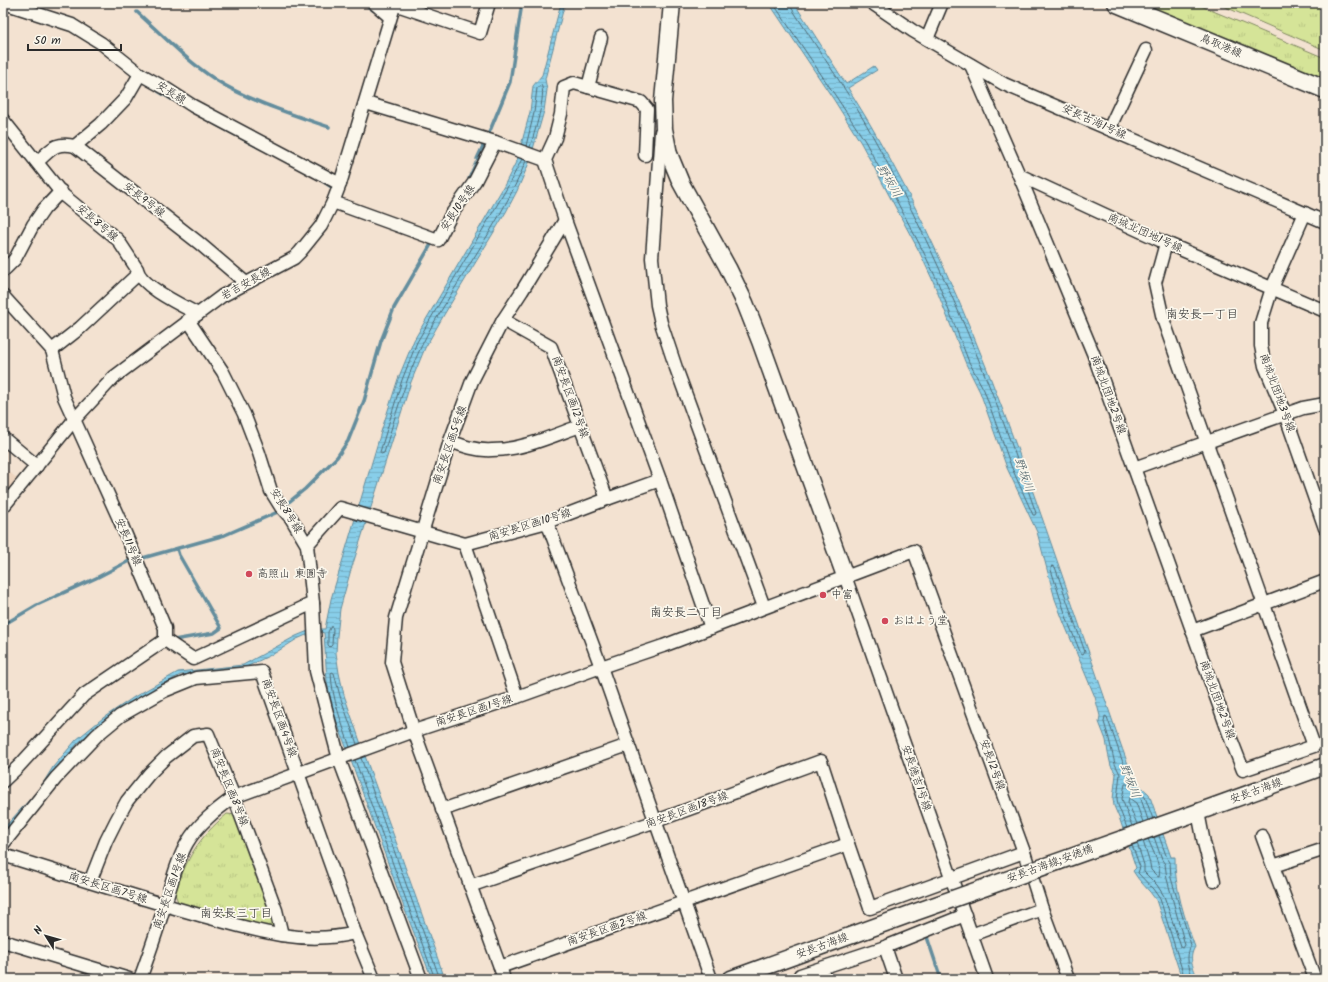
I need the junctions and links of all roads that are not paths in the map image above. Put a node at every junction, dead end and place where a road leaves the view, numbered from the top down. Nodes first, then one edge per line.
1 (4, 3) edge
2 (374, 3) edge
3 (489, 3) edge
4 (672, 3) edge
5 (872, 3) edge
6 (942, 3) edge
7 (1117, 3) edge
8 (394, 4) edge
9 (390, 17) junction
10 (601, 38) dead end
11 (927, 40) junction
12 (1146, 50) dead end
13 (971, 65) junction
14 (140, 74) junction
15 (588, 87) junction
16 (1325, 89) edge
17 (663, 100) junction
18 (366, 103) junction
19 (3, 120) edge
20 (1109, 129) junction
21 (495, 142) junction
22 (75, 146) junction
23 (645, 156) dead end
24 (545, 160) junction
25 (37, 162) junction
26 (1019, 175) junction
27 (340, 184) junction
28 (60, 191) junction
29 (333, 202) junction
30 (1304, 213) junction
31 (565, 220) junction
32 (1325, 222) edge
33 (1166, 243) junction
34 (3, 271) edge
35 (138, 274) junction
36 (246, 283) junction
37 (1272, 288) junction
38 (3, 296) edge
39 (1325, 311) edge
40 (193, 317) junction
41 (503, 320) junction
42 (52, 350) junction
43 (1325, 404) edge
44 (1285, 414) junction
45 (74, 420) junction
46 (580, 426) junction
47 (3, 438) edge
48 (450, 441) junction
49 (1206, 442) junction
50 (37, 466) junction
51 (1134, 468) junction
52 (660, 480) junction
53 (607, 499) junction
54 (3, 507) edge
55 (547, 522) junction
56 (1325, 528) edge
57 (421, 533) junction
58 (465, 544) junction
59 (307, 545) junction
60 (914, 551) joint
61 (845, 576) junction
62 (1325, 582) edge
63 (313, 603) junction
64 (1265, 603) junction
65 (764, 607) junction
66 (711, 628) junction
67 (1192, 631) junction
68 (166, 640) junction
69 (193, 659) junction
70 (601, 667) junction
71 (196, 678) junction
72 (517, 697) junction
73 (414, 731) junction
74 (628, 745) junction
75 (340, 759) junction
76 (1325, 766) edge
77 (299, 773) junction
78 (3, 781) edge
79 (234, 796) junction
80 (442, 810) junction
81 (1193, 814) junction
82 (656, 821) junction
83 (1262, 836) dead end
84 (3, 844) edge
85 (848, 844) junction
86 (1325, 849) edge
87 (1024, 852) junction
88 (3, 855) edge
89 (1273, 866) junction
90 (951, 878) junction
91 (1214, 881) dead end
92 (90, 882) junction
93 (470, 886) junction
94 (684, 902) junction
95 (165, 905) junction
96 (1042, 909) junction
97 (913, 913) joint
98 (965, 915) junction
99 (355, 933) junction
100 (282, 935) junction
101 (971, 935) junction
102 (3, 941) edge
103 (884, 947) junction
104 (794, 956) junction
105 (500, 967) junction
106 (801, 977) edge
107 (129, 979) edge
108 (140, 979) edge
109 (374, 979) edge
110 (421, 979) edge
111 (504, 979) edge
112 (711, 979) edge
113 (731, 979) edge
114 (896, 979) edge
115 (987, 979) edge
116 (1068, 979) edge
117 (1315, 979) edge

1 - 14 street, 安長線
2 - 9 street
3 - 8 street
4 - 17 street
5 - 11 street, 安長古海1号線
6 - 11 street
7 - 16 main road, 鳥取港線
8 - 9 street, 岩吉安長線
9 - 18 street, 岩吉安長線
10 - 15 street
11 - 13 street, 安長古海1号線
12 - 20 street
13 - 20 street, 安長古海1号線
13 - 26 street, 南城北団地2号線
14 - 22 street
14 - 27 street, 安長線
15 - 23 street
15 - 24 street
17 - 61 street
17 - 65 street
18 - 21 street
18 - 27 street, 岩吉安長線
19 - 25 street, 安長8号線
20 - 30 street, 安長古海1号線
21 - 24 street
21 - 29 street, 安長10号線
22 - 25 street
22 - 36 street, 安長9号線
24 - 31 street
25 - 28 street, 安長8号線
26 - 33 street, 南城北団地1号線
26 - 51 street, 南城北団地2号線
27 - 29 street, 岩吉安長線
28 - 34 street
28 - 35 street, 安長8号線
29 - 36 street, 岩吉安長線
30 - 32 street, 安長古海1号線
30 - 37 street, 南城北団地3号線
31 - 41 street, 南安長区画5号線
31 - 52 street
33 - 37 street, 南城北団地1号線
33 - 49 street, 南城北団地2号線
35 - 40 street, 安長8号線
35 - 42 street
36 - 40 street, 岩吉安長線
37 - 39 street, 南城北団地1号線
37 - 44 street, 南城北団地3号線
38 - 42 street
40 - 45 street, 岩吉安長線
40 - 59 street, 安長8号線
41 - 46 street, 南安長区画12号線
41 - 48 street, 南安長区画5号線
42 - 45 street, 安長11号線
43 - 44 street
44 - 49 street
44 - 56 street, 南城北団地3号線
45 - 50 street, 岩吉安長線
45 - 68 street, 安長11号線
46 - 48 street
46 - 53 street, 南安長区画12号線
47 - 50 street
48 - 57 street, 南安長区画5号線
49 - 51 street
49 - 64 street, 南城北団地2号線
50 - 54 street, 岩吉安長線
51 - 67 street, 南城北団地2号線
52 - 53 street, 南安長区画10号線
52 - 66 street
53 - 55 street, 南安長区画10号線
55 - 58 street, 南安長区画10号線
55 - 70 street
57 - 58 street, 南安長区画10号線
57 - 59 street, 南安長区画10号線
57 - 73 street, 南安長区画5号線
58 - 72 street
59 - 63 street, 安長8号線
60 - 61 street, 南安長区画1号線
60 - 87 street, 安長12号線
61 - 65 street, 南安長区画1号線
61 - 90 street, 安長徳吉1号線
62 - 64 street
63 - 69 street
63 - 75 street, 安長8号線
64 - 67 street
64 - 67 street, 南城北団地2号線
65 - 66 street, 南安長区画1号線
66 - 70 street, 南安長区画1号線
68 - 69 street
68 - 78 street
69 - 71 street
70 - 72 street, 南安長区画1号線
70 - 74 street
71 - 77 street, 南安長区画4号線
71 - 84 street, 南安長区画4号線
72 - 73 street, 南安長区画1号線
73 - 75 street, 南安長区画1号線
73 - 80 street
74 - 80 street
74 - 82 street
75 - 77 street, 南安長区画1号線
75 - 110 street, 安長8号線
76 - 81 street, 安長古海線
77 - 79 street, 南安長区画1号線
77 - 99 street, 南安長区画4号線
79 - 92 street, 南安長区画8号線
79 - 95 street, 南安長区画1号線
79 - 100 street, 南安長区画8号線
80 - 93 street
81 - 91 street
81 - 97 street, 安長古海線;安徳橋, bridge
82 - 85 street, 南安長区画18号線
82 - 93 street, 南安長区画18号線
82 - 94 street
83 - 89 street
85 - 90 street
85 - 94 street, 南安長区画2号線
86 - 89 street
87 - 90 street
87 - 96 street, 安長12号線
88 - 92 street, 南安長区画7号線
89 - 117 street
90 - 98 street, 安長徳吉1号線
92 - 95 street, 南安長区画7号線
93 - 105 street
94 - 105 street, 南安長区画2号線
94 - 112 street
95 - 100 street, 南安長区画7号線
95 - 108 street, 南安長区画1号線
96 - 101 street
96 - 116 street, 安長12号線
97 - 104 street, 安長古海線
98 - 101 street, 安長徳吉1号線
98 - 103 street
99 - 100 street, 南安長区画7号線
99 - 109 street, 南安長区画4号線
101 - 115 street, 安長徳吉1号線
102 - 107 street
103 - 106 street
103 - 114 street
104 - 106 street
104 - 113 street, 安長古海線
105 - 111 street

